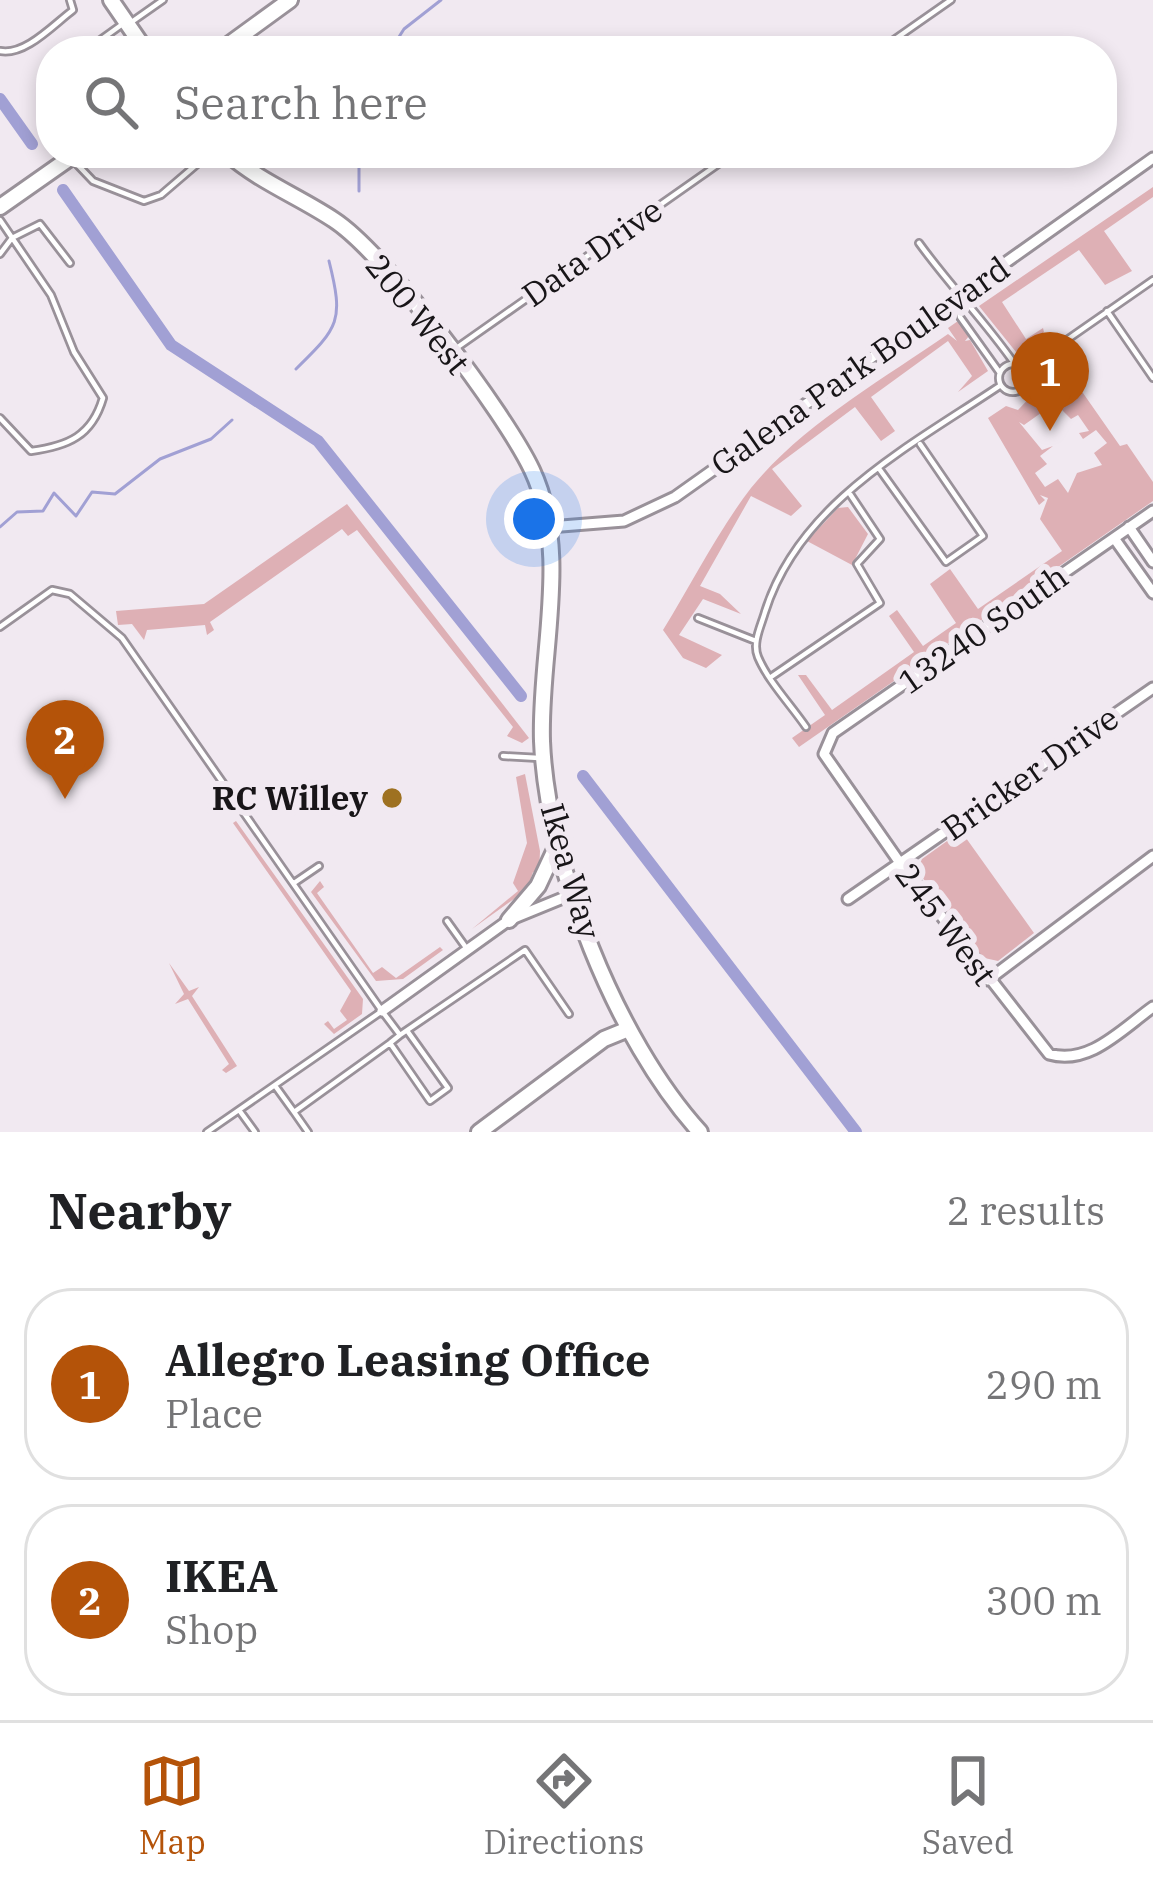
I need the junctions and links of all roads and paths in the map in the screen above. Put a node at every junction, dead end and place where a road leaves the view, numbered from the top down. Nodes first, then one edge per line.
1 (70, 0) edge
2 (111, 0) edge
3 (163, 0) edge
4 (290, 0) edge
5 (951, 0) edge
6 (127, 23) junction
7 (39, 36) edge
8 (107, 36) edge
9 (136, 36) edge
10 (241, 36) edge
11 (899, 36) edge
12 (36, 38) edge
13 (0, 51) edge
14 (1153, 158) edge
15 (55, 168) edge
16 (84, 168) edge
17 (193, 168) edge
18 (245, 168) edge
19 (713, 168) edge
20 (0, 184) edge
21 (5, 203) edge
22 (0, 220) edge
23 (13, 238) junction
24 (919, 244) dead end
25 (0, 254) edge
26 (70, 263) dead end
27 (1153, 280) edge
28 (1146, 285) junction
29 (1153, 296) edge
30 (957, 297) junction
31 (1107, 311) junction
32 (450, 352) junction
33 (1014, 363) junction
34 (1025, 369) junction
35 (1000, 373) junction
36 (1153, 378) edge
37 (1001, 385) junction
38 (0, 418) edge
39 (919, 442) junction
40 (880, 470) junction
41 (849, 492) junction
42 (1153, 511) edge
43 (548, 527) junction
44 (1129, 527) junction
45 (1114, 538) junction
46 (1153, 562) edge
47 (1153, 593) edge
48 (698, 618) dead end
49 (0, 627) edge
50 (756, 640) junction
51 (771, 677) junction
52 (1153, 688) edge
53 (806, 727) dead end
54 (824, 754) joint
55 (502, 757) dead end
56 (544, 759) junction
57 (560, 839) junction
58 (1153, 856) edge
59 (900, 863) junction
60 (319, 866) dead end
61 (292, 884) junction
62 (575, 893) junction
63 (848, 899) dead end
64 (509, 920) junction
65 (447, 921) dead end
66 (467, 949) junction
67 (988, 980) junction
68 (1153, 1007) edge
69 (382, 1011) junction
70 (569, 1014) dead end
71 (626, 1030) junction
72 (404, 1032) junction
73 (390, 1043) junction
74 (275, 1086) junction
75 (239, 1110) junction
76 (294, 1112) junction
77 (489, 1129) edge
78 (208, 1132) edge
79 (255, 1132) edge
80 (308, 1132) edge
81 (700, 1132) edge

1 - 7 lane
2 - 6 main road
3 - 6 lane
4 - 10 main road
5 - 11 lane
6 - 8 lane
6 - 9 main road
12 - 13 lane
14 - 30 street, Galena Park Boulevard
15 - 21 main road
16 - 17 lane
18 - 32 main road, 200 West
19 - 32 lane, Data Drive
20 - 21 lane
22 - 23 lane
23 - 25 lane
23 - 26 lane
23 - 38 lane
24 - 30 lane
27 - 28 lane
28 - 29 lane
28 - 31 lane
30 - 33 lane
30 - 35 lane
30 - 43 street, Galena Park Boulevard
31 - 34 lane
31 - 36 lane
32 - 43 main road, 200 West
33 - 34 lane
33 - 35 lane
34 - 37 lane
35 - 37 lane
37 - 39 lane
39 - 40 lane
39 - 40 lane
40 - 41 lane
41 - 50 lane
41 - 51 lane
42 - 44 street, 13240 South
43 - 56 main road, Ikea Way
44 - 45 street, 13240 South
44 - 46 street
45 - 47 street
45 - 54 street, 13240 South
48 - 50 lane
49 - 61 lane
50 - 51 lane
51 - 53 lane
52 - 59 street, Bricker Drive
54 - 59 street, 245 West
55 - 56 lane
56 - 57 main road, Ikea Way
57 - 62 main road, Ikea Way
57 - 64 main road
58 - 67 street
59 - 63 street, Bricker Drive
59 - 67 street, 245 West
60 - 61 lane
61 - 69 lane
62 - 64 street
62 - 71 main road, Ikea Way
64 - 66 street
65 - 66 lane
66 - 69 street
67 - 68 street, 245 West
69 - 72 lane
69 - 74 lane
70 - 72 lane
71 - 77 main road
71 - 81 main road, Ikea Way
72 - 73 lane
72 - 73 lane
73 - 76 lane
74 - 75 lane
74 - 76 lane
75 - 78 lane
75 - 79 lane
76 - 80 lane

